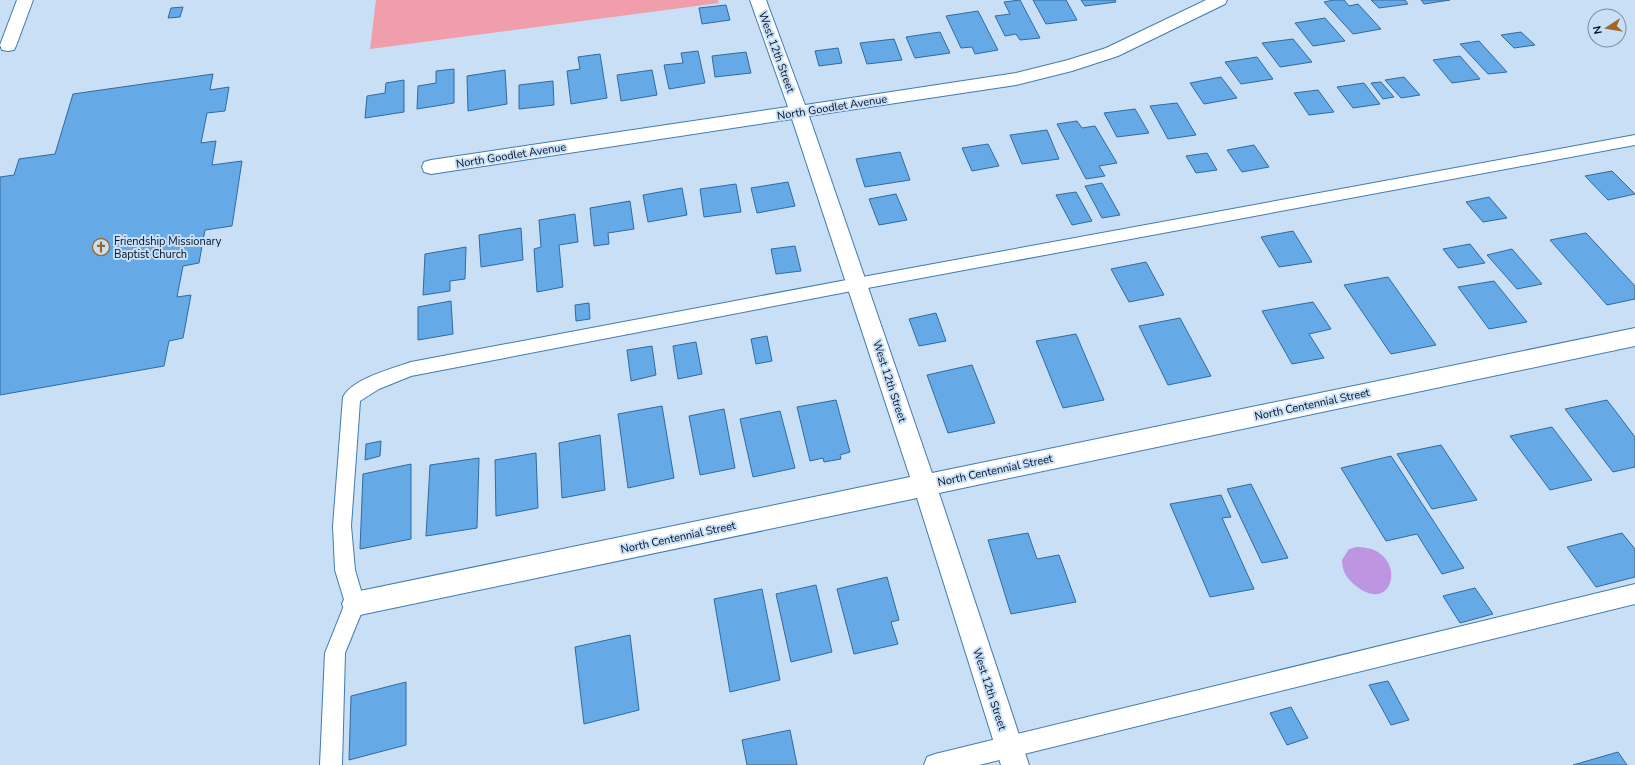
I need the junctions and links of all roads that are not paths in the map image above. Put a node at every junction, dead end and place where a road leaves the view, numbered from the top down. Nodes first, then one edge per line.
1 (25, 0) edge
2 (758, 0) edge
3 (1219, 0) edge
4 (8, 46) dead end
5 (799, 112) junction
6 (1635, 140) edge
7 (431, 167) dead end
8 (857, 284) junction
9 (1635, 337) edge
10 (924, 485) junction
11 (1635, 594) edge
12 (355, 604) junction
13 (1012, 756) edge
14 (331, 765) edge
15 (936, 765) edge

1 - 4 street
2 - 5 street, West 12th Street
3 - 5 street, North Goodlet Avenue
5 - 7 street, North Goodlet Avenue
5 - 8 street, West 12th Street
6 - 8 lane
8 - 10 street, West 12th Street
8 - 12 lane
9 - 10 street, North Centennial Street
10 - 12 street, North Centennial Street
10 - 13 street, West 12th Street
11 - 13 lane
12 - 14 lane
13 - 15 lane

